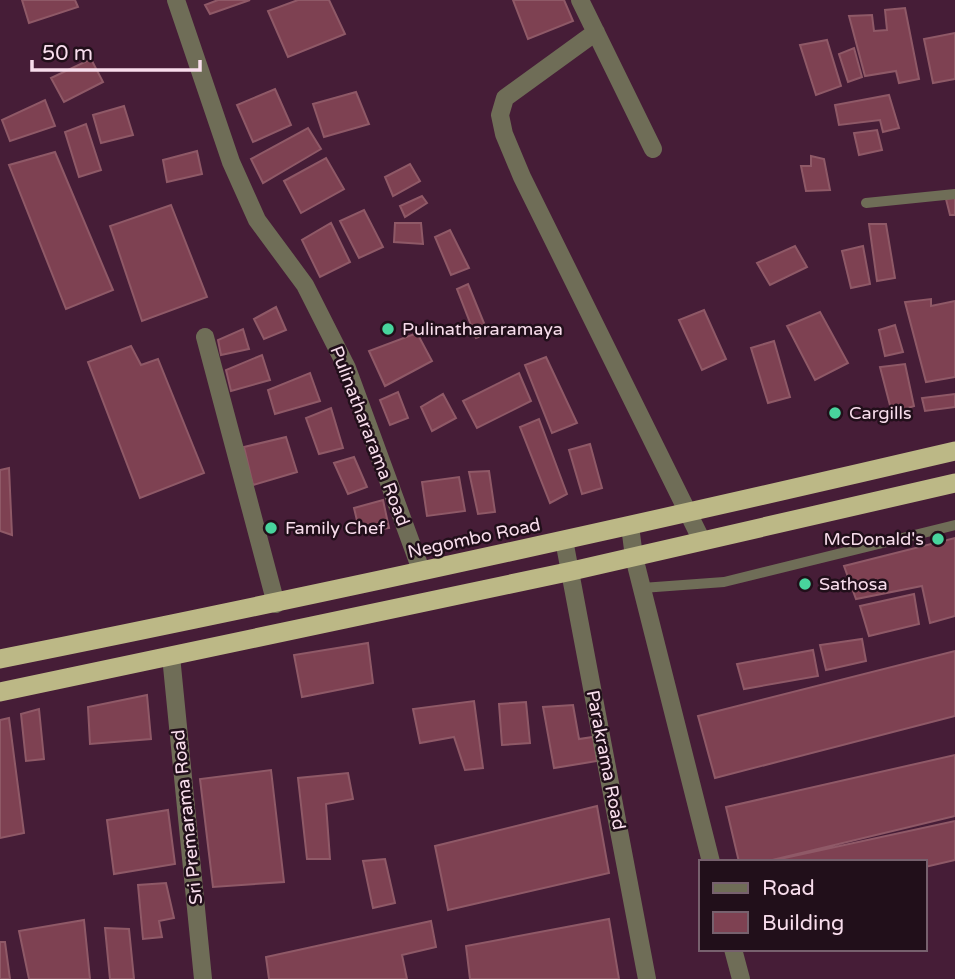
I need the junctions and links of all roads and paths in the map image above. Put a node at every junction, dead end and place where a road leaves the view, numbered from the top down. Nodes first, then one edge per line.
1 (176, 0) edge
2 (580, 0) edge
3 (596, 32) junction
4 (653, 149) dead end
5 (955, 194) edge
6 (866, 204) dead end
7 (205, 337) dead end
8 (955, 451) edge
9 (955, 483) edge
10 (688, 513) junction
11 (955, 525) edge
12 (630, 526) junction
13 (564, 540) junction
14 (702, 541) junction
15 (634, 556) junction
16 (421, 570) junction
17 (572, 571) junction
18 (642, 588) junction
19 (276, 604) junction
20 (171, 656) junction
21 (0, 659) edge
22 (0, 692) edge
23 (710, 860) edge
24 (734, 951) edge
25 (203, 979) edge
26 (647, 979) edge
27 (741, 979) edge

1 - 16 street, Pulinathararama Road
2 - 3 street
3 - 4 street
3 - 10 street
5 - 6 lane
7 - 19 street
8 - 10 highway, Negombo Road
9 - 14 highway
10 - 12 highway, Negombo Road
10 - 14 street
11 - 18 lane
12 - 13 highway, Negombo Road
12 - 15 street
13 - 16 highway, Negombo Road
13 - 17 street, Parakrama Road
14 - 15 highway
15 - 17 highway
15 - 18 street
16 - 19 highway, Negombo Road
17 - 20 highway
17 - 26 street, Parakrama Road
18 - 23 street
19 - 21 highway, Negombo Road
20 - 22 highway
20 - 25 street, Sri Premarama Road
24 - 27 street

